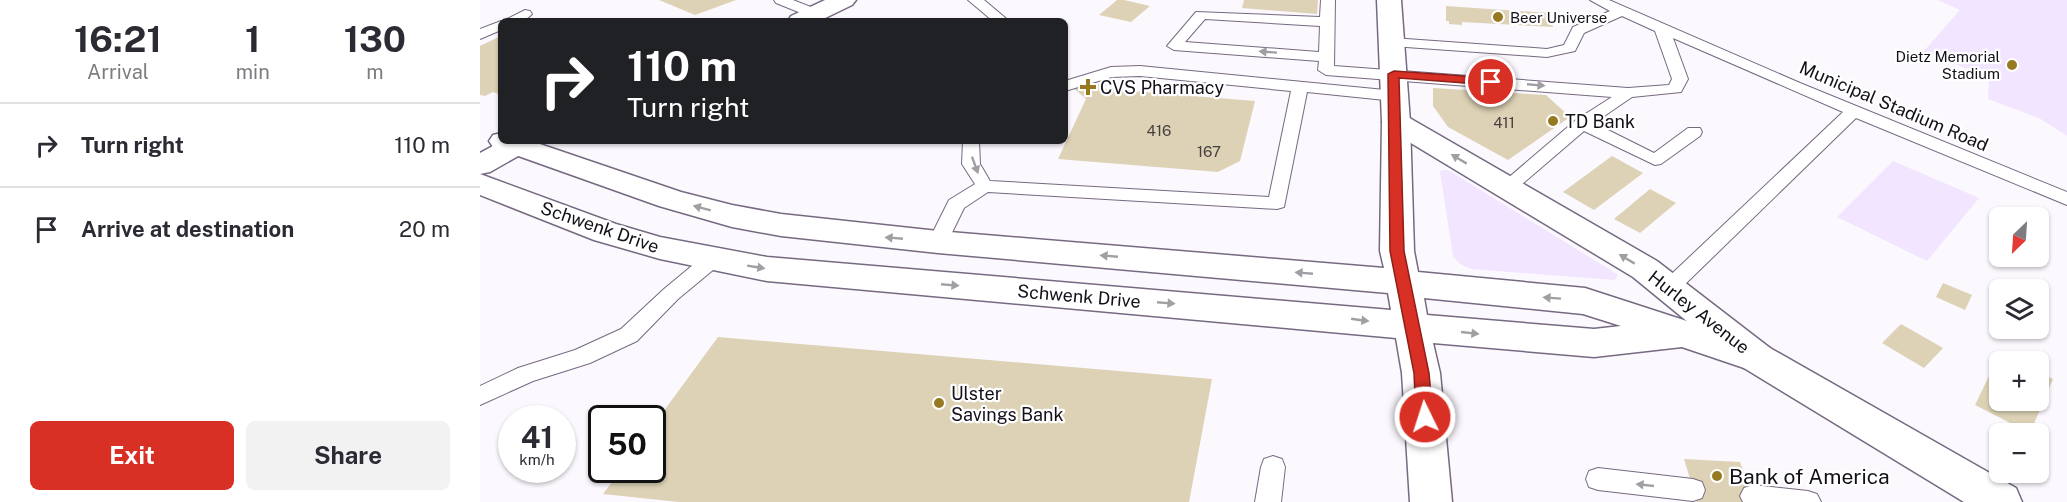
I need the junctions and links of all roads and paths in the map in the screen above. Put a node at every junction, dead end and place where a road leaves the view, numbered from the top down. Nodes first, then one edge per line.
1 (781, 0) edge
2 (844, 0) edge
3 (975, 0) edge
4 (1219, 0) edge
5 (1328, 0) edge
6 (1389, 0) edge
7 (1597, 0) edge
8 (1621, 10) junction
9 (525, 14) dead end
10 (1202, 15) junction
11 (808, 17) edge
12 (516, 18) edge
13 (998, 18) edge
14 (1327, 22) junction
15 (498, 26) edge
16 (1662, 29) junction
17 (480, 35) edge
18 (1392, 42) junction
19 (1326, 64) junction
20 (1111, 72) junction
21 (1068, 76) edge
22 (1068, 85) edge
23 (1300, 87) junction
24 (1325, 89) junction
25 (1628, 93) junction
26 (1395, 97) junction
27 (1854, 111) junction
28 (1582, 124) junction
29 (1694, 132) dead end
30 (480, 133) edge
31 (498, 138) edge
32 (507, 144) edge
33 (516, 144) edge
34 (971, 144) edge
35 (480, 165) edge
36 (480, 183) edge
37 (985, 186) junction
38 (1507, 188) junction
39 (2067, 200) edge
40 (938, 242) junction
41 (712, 260) junction
42 (1404, 283) junction
43 (1669, 288) junction
44 (1412, 327) junction
45 (1690, 334) junction
46 (1757, 358) junction
47 (480, 396) edge
48 (1273, 467) dead end
49 (1598, 480) dead end
50 (1693, 490) dead end
51 (1753, 496) dead end
52 (1268, 502) edge
53 (1431, 502) edge
54 (1808, 502) edge
55 (2001, 502) edge

1 - 11 lane
2 - 11 street
3 - 13 lane
4 - 10 lane
5 - 14 lane
6 - 18 street
7 - 8 lane, Municipal Stadium Road
8 - 16 lane, Municipal Stadium Road
8 - 18 lane
9 - 12 lane
10 - 14 lane
19 -> 10 lane
14 - 19 lane
15 - 17 lane
16 - 25 lane
16 - 27 lane, Municipal Stadium Road
18 - 26 street
19 - 24 lane
19 - 26 lane
20 - 21 lane
20 - 22 lane
20 - 23 lane
23 - 24 lane
23 - 37 lane
24 - 26 lane
26 -> 25 lane
25 - 28 lane
38 -> 26 street, Hurley Avenue
26 - 42 street
27 - 39 lane, Municipal Stadium Road
27 - 43 lane
28 - 29 lane
28 - 38 lane
30 - 31 street, Schwenk Drive
32 - 35 street
40 -> 33 street, Schwenk Drive
34 -> 37 lane
36 - 41 street, Schwenk Drive
37 - 40 lane
43 -> 38 street, Hurley Avenue
42 -> 40 street, Schwenk Drive
41 -> 44 street, Schwenk Drive
41 - 47 lane
42 - 44 street
45 -> 42 street, Schwenk Drive
43 - 46 street, Hurley Avenue
44 -> 45 street, Schwenk Drive
44 - 53 street
45 - 46 street, Schwenk Drive
46 - 55 street, Hurley Avenue
48 - 52 lane
50 -> 49 lane
51 - 54 lane

